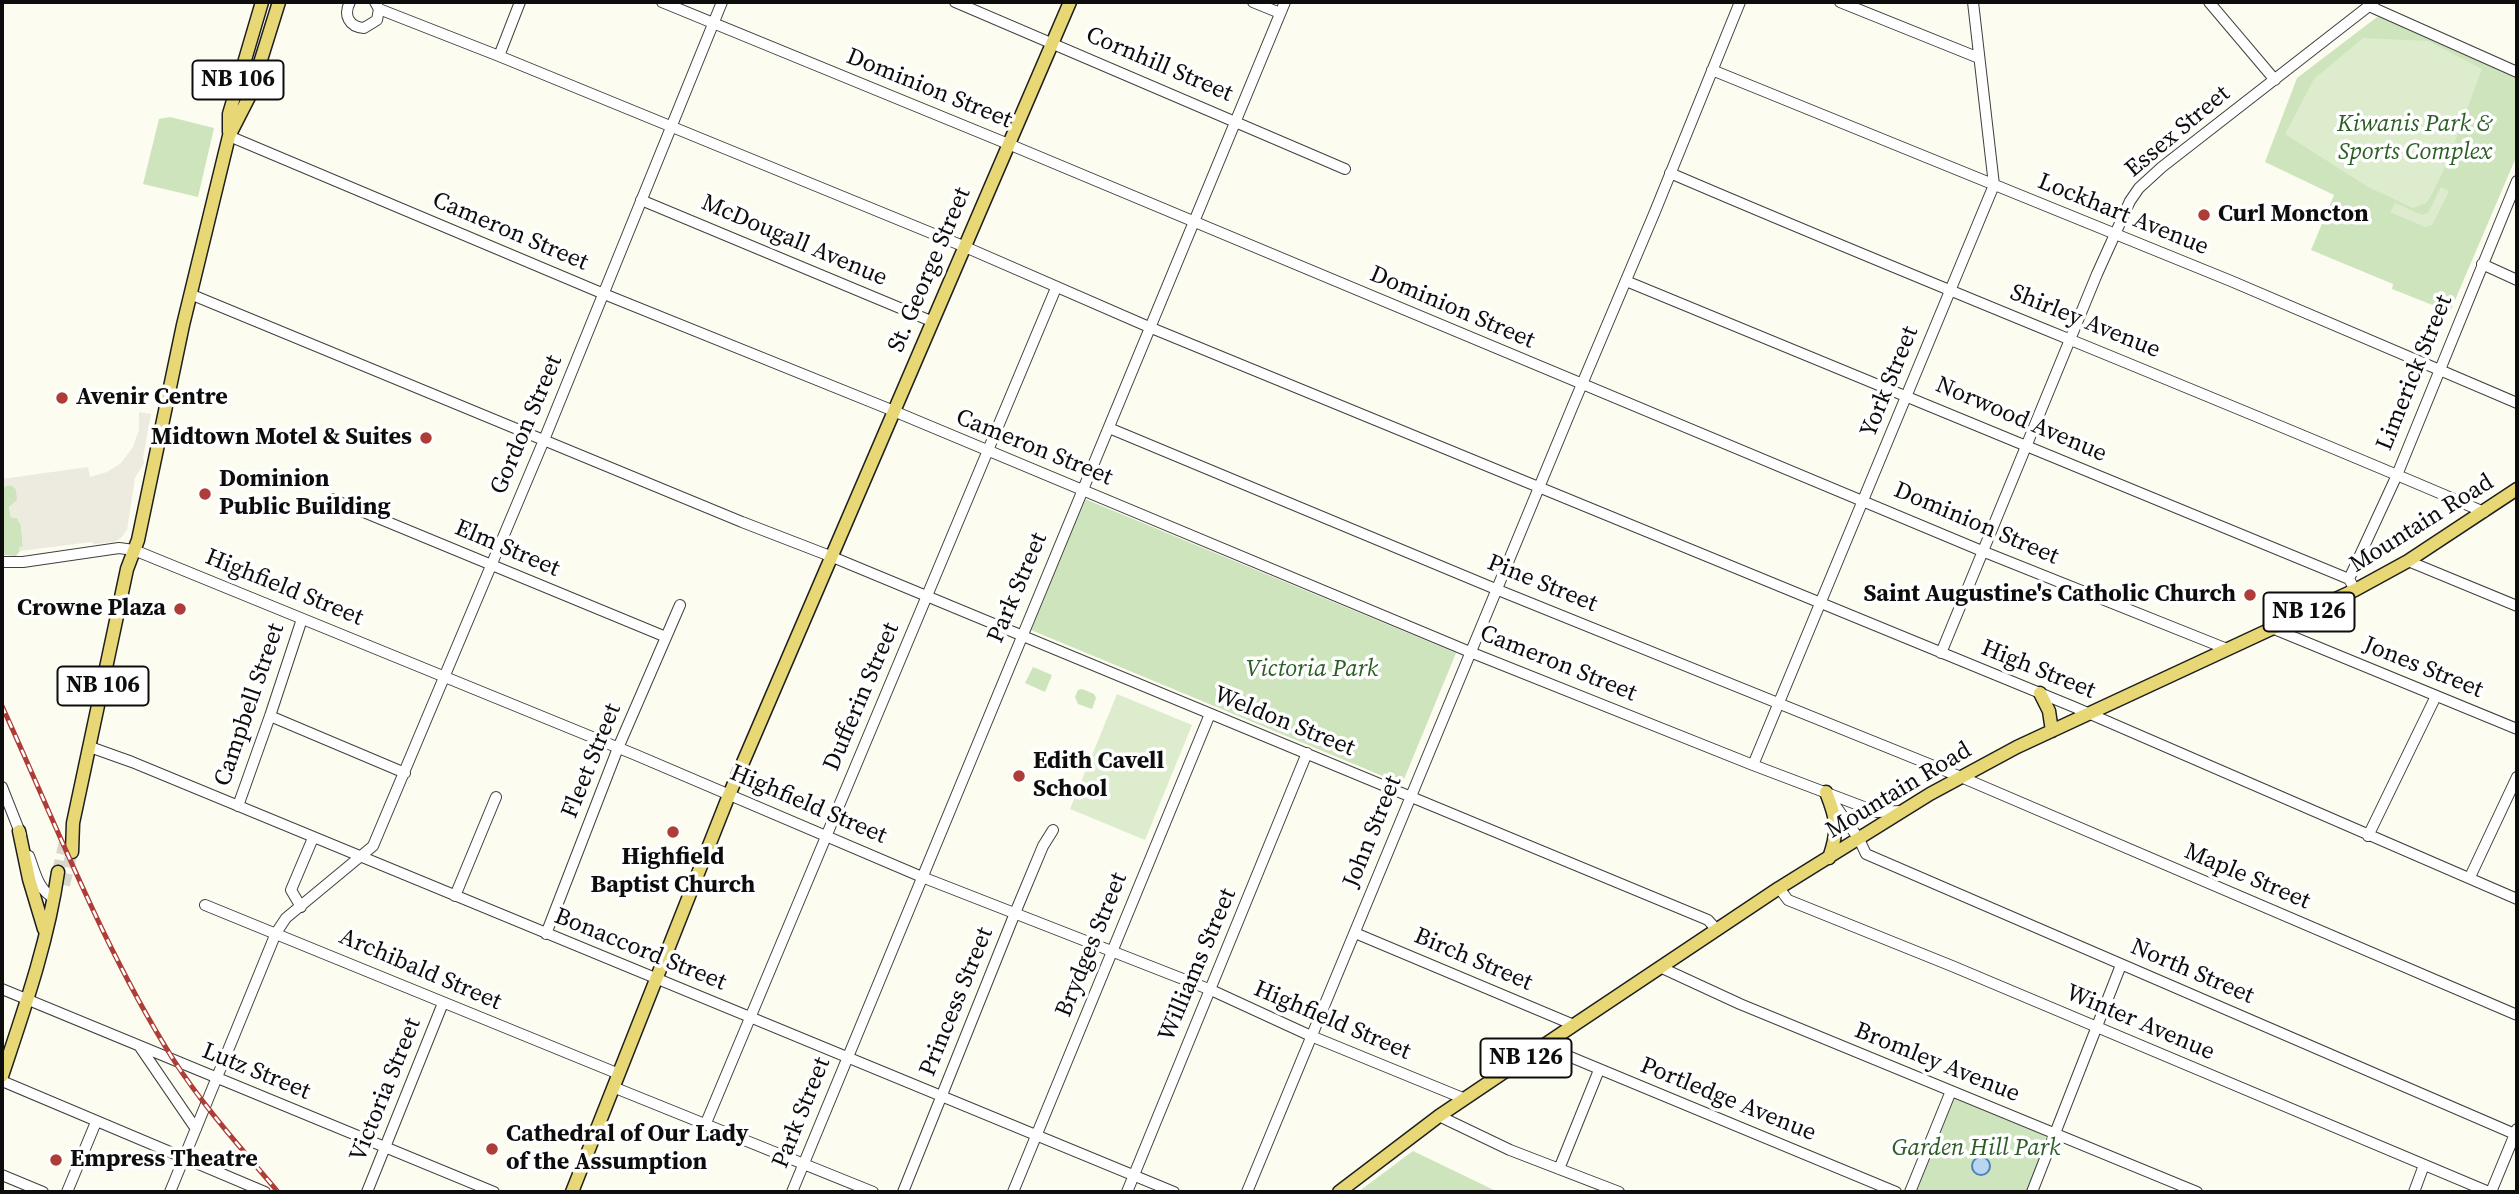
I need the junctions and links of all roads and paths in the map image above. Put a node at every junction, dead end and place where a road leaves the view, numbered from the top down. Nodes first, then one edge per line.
1 (262, 2) edge
2 (279, 2) edge
3 (350, 2) edge
4 (520, 2) edge
5 (662, 2) edge
6 (722, 2) edge
7 (955, 2) edge
8 (1070, 2) edge
9 (1252, 2) edge
10 (1285, 2) edge
11 (1740, 2) edge
12 (1840, 2) edge
13 (1973, 2) edge
14 (2209, 2) edge
15 (2372, 4) edge
16 (1858, 5) edge
17 (377, 6) edge
18 (1280, 13) junction
19 (713, 24) junction
20 (1052, 42) junction
21 (499, 55) junction
22 (1979, 58) junction
23 (1712, 70) junction
24 (2517, 72) edge
25 (2275, 80) junction
26 (1235, 121) junction
27 (671, 127) junction
28 (229, 136) junction
29 (1007, 144) junction
30 (1345, 169) dead end
31 (1670, 173) junction
32 (2517, 181) edge
33 (1994, 185) junction
34 (641, 200) junction
35 (1192, 222) junction
36 (2115, 235) junction
37 (963, 246) junction
38 (2482, 264) junction
39 (2517, 280) edge
40 (1626, 281) junction
41 (1056, 288) junction
42 (1951, 290) junction
43 (604, 294) junction
44 (190, 295) junction
45 (931, 321) junction
46 (1149, 327) junction
47 (2070, 339) junction
48 (2438, 369) junction
49 (1582, 384) junction
50 (1907, 395) junction
51 (2517, 404) edge
52 (893, 412) junction
53 (1109, 428) junction
54 (544, 440) junction
55 (2028, 445) junction
56 (987, 452) junction
57 (2397, 475) junction
58 (1539, 488) junction
59 (1082, 489) junction
60 (2517, 489) edge
61 (332, 499) dead end
62 (1864, 500) junction
63 (2484, 512) junction
64 (134, 550) junction
65 (1982, 551) junction
66 (830, 556) junction
67 (2407, 561) junction
68 (2, 562) edge
69 (491, 566) junction
70 (2352, 584) junction
71 (1498, 590) junction
72 (926, 596) junction
73 (1820, 604) junction
74 (680, 605) dead end
75 (2517, 606) edge
76 (302, 619) junction
77 (2274, 629) junction
78 (1021, 635) junction
79 (666, 637) junction
80 (2227, 649) junction
81 (1470, 652) junction
82 (1941, 653) junction
83 (444, 678) junction
84 (2040, 693) junction
85 (2436, 696) junction
86 (1780, 703) junction
87 (2089, 713) junction
88 (1210, 714) junction
89 (270, 716) junction
90 (2517, 729) edge
91 (2052, 731) junction
92 (90, 747) junction
93 (618, 748) junction
94 (1307, 753) junction
95 (1753, 765) junction
96 (405, 773) junction
97 (2517, 776) edge
98 (1961, 777) junction
99 (2, 787) edge
100 (1826, 792) junction
101 (729, 795) junction
102 (1410, 796) junction
103 (496, 797) dead end
104 (237, 806) junction
105 (1903, 811) junction
106 (73, 823) junction
107 (1053, 830) dead end
108 (19, 831) junction
109 (826, 835) junction
110 (2368, 836) junction
111 (66, 838) tunnel mouth
112 (313, 838) junction
113 (1858, 839) junction
114 (72, 852) tunnel mouth
115 (361, 858) junction
116 (1829, 858) junction
117 (58, 872) tunnel mouth
118 (922, 877) junction
119 (2470, 877) junction
120 (64, 885) tunnel mouth
121 (1779, 888) junction
122 (455, 896) junction
123 (54, 898) junction
124 (2517, 899) edge
125 (205, 905) dead end
126 (301, 907) junction
127 (1015, 913) junction
128 (1717, 930) junction
129 (276, 933) junction
130 (1354, 933) junction
131 (546, 934) junction
132 (43, 942) junction
133 (1112, 951) junction
134 (2121, 965) junction
135 (1662, 968) junction
136 (656, 979) junction
137 (2, 989) edge
138 (1211, 990) junction
139 (28, 1000) junction
140 (443, 1003) junction
141 (2517, 1015) edge
142 (750, 1016) junction
143 (1574, 1025) junction
144 (2096, 1027) junction
145 (1311, 1035) junction
146 (1544, 1046) junction
147 (140, 1047) junction
148 (848, 1057) junction
149 (1599, 1070) junction
150 (619, 1074) junction
151 (216, 1078) junction
152 (2, 1079) edge
153 (614, 1087) junction
154 (1951, 1091) junction
155 (941, 1097) junction
156 (1465, 1099) junction
157 (1439, 1116) junction
158 (96, 1122) junction
159 (706, 1123) junction
160 (196, 1129) junction
161 (2516, 1133) edge
162 (2056, 1134) junction
163 (1036, 1136) junction
164 (386, 1148) junction
165 (184, 1159) junction
166 (804, 1163) junction
167 (2424, 1165) junction
168 (1559, 1169) junction
169 (2, 1175) edge
170 (1134, 1176) junction
171 (1612, 1191) edge
172 (43, 1192) edge
173 (67, 1192) edge
174 (170, 1192) edge
175 (265, 1192) edge
176 (367, 1192) edge
177 (494, 1192) edge
178 (572, 1192) edge
179 (792, 1192) edge
180 (873, 1192) edge
181 (903, 1192) edge
182 (1013, 1192) edge
183 (1127, 1192) edge
184 (1174, 1192) edge
185 (1247, 1192) edge
186 (1339, 1192) edge
187 (1896, 1192) edge
188 (1910, 1192) edge
189 (2032, 1192) edge
190 (2197, 1192) edge
191 (2414, 1192) edge
192 (2490, 1192) edge

1 - 28 main road, NB 106
2 - 28 main road, NB 106
3 - 17 street
4 - 21 street
5 - 19 street, Dominion Street
6 - 19 street, Gordon Street
7 - 20 street, Cornhill Street
8 - 20 main road, St. George Street
9 - 18 street
10 - 18 street, Park Street
11 - 23 street, John Street
12 - 16 street
13 - 22 street, York Street
14 - 25 street
15 - 24 street
15 - 25 street, Essex Street
16 - 22 street
17 - 21 street, High Street
18 - 26 street, Park Street
19 - 27 street, Gordon Street
19 - 29 street, Dominion Street
20 - 26 street, Cornhill Street
20 - 29 main road, St. George Street
21 - 27 street, High Street
22 - 33 street, York Street
23 - 31 street, John Street
23 - 33 street, Lockhart Avenue
25 - 36 street, Essex Street
26 - 30 street, Cornhill Street
26 - 35 street, Park Street
27 - 34 street, Gordon Street
27 - 37 street, High Street
28 - 43 street, Cameron Street
28 - 44 main road, NB 106
29 - 35 street, Dominion Street
29 - 37 main road, St. George Street
31 - 40 street, John Street
31 - 42 street, Shirley Avenue
32 - 38 street, Limerick Street
33 - 36 street, Lockhart Avenue
33 - 42 street, York Street
34 - 43 street, Gordon Street
34 - 45 street, McDougall Avenue
35 - 46 street, Park Street
35 - 49 street, Dominion Street
36 - 47 street, Essex Street
36 - 48 street, Lockhart Avenue
37 - 41 street, High Street
37 - 45 main road, St. George Street
38 - 39 street
38 - 48 street, Limerick Street
40 - 49 street, John Street
40 - 50 street, Norwood Avenue
41 - 46 street, High Street
41 - 56 street, Dufferin Street
42 - 47 street, Shirley Avenue
42 - 50 street, York Street
43 - 52 street, Cameron Street
43 - 54 street, Gordon Street
44 - 54 street, Weldon Street
44 - 64 main road, NB 106
45 - 52 main road, St. George Street
46 - 53 street, Park Street
46 - 58 street, High Street
47 - 55 street, Essex Street
47 - 57 street, Shirley Avenue
48 - 51 street, Lockhart Avenue
48 - 57 street, Limerick Street
49 - 58 street, John Street
49 - 62 street, Dominion Street
50 - 55 street, Norwood Avenue
50 - 62 street, York Street
52 - 56 street, Cameron Street
52 - 66 main road, St. George Street
53 - 59 street, Park Street
53 - 71 street, Pine Street
54 - 66 street, Weldon Street
54 - 69 street, Gordon Street
55 - 65 street, Essex Street
55 - 70 street, Norwood Avenue
56 - 59 street, Cameron Street
56 - 72 street, Dufferin Street
57 - 63 street, Shirley Avenue
57 - 70 street, Limerick Street
58 - 71 street, John Street
58 - 73 street, High Street
59 - 78 street, Park Street
59 - 81 street, Cameron Street
60 - 63 main road, Mountain Road / NB 126
61 - 69 street, Elm Street
62 - 65 street, Dominion Street
62 - 73 street, York Street
63 - 67 main road, Mountain Road / NB 126
64 - 68 street
64 - 76 street, Highfield Street
64 - 92 main road, NB 106
65 - 80 street, Dominion Street
65 - 82 street, Essex Street
66 - 72 street, Weldon Street
66 - 101 main road, St. George Street
67 - 70 main road, Mountain Road / NB 126
67 - 75 street
69 - 79 street, Elm Street
69 - 83 street, Gordon Street
70 - 77 main road, Mountain Road / NB 126
71 - 81 street, John Street
71 - 86 street, Pine Street
72 - 78 street, Weldon Street
72 - 109 street, Dufferin Street
73 - 82 street, High Street
73 - 86 street, York Street
74 - 79 street, Fleet Street
76 - 83 street, Highfield Street
76 - 89 street, Campbell Street
77 - 80 main road, Mountain Road / NB 126
77 - 85 street, Jones Street
78 - 88 street, Weldon Street
78 - 118 street, Park Street
79 - 93 street, Fleet Street
80 - 87 main road, Mountain Road / NB 126
81 - 95 street, Cameron Street
81 - 102 street, John Street
82 - 84 street, High Street
83 - 93 street, Highfield Street
83 - 96 street, Gordon Street
84 - 87 street, High Street
84 - 91 main road
85 - 90 street, Jones Street
85 - 110 street
86 - 95 street, York Street
86 - 98 street, Pine Street
87 - 91 main road, Mountain Road / NB 126
87 - 110 street, High Street
88 - 94 street, Weldon Street
88 - 133 street, Brydges Street
89 - 96 street
89 - 104 street, Campbell Street
91 - 98 main road, Mountain Road / NB 126
92 - 104 street, Bonaccord Street
92 - 106 main road, NB 106
93 - 101 street, Highfield Street
93 - 131 street, Fleet Street
94 - 102 street, Weldon Street
94 - 138 street, Williams Street
95 - 100 street, Cameron Street
96 - 115 street, Gordon Street
97 - 119 street
98 - 105 main road, Mountain Road / NB 126
98 - 141 street, Maple Street
99 - 108 street
100 - 105 street, Cameron Street
100 - 113 street
100 - 116 main road
101 - 109 street, Highfield Street
101 - 136 main road, St. George Street
102 - 128 street, Weldon Street
102 - 130 street, John Street
103 - 122 street
104 - 112 street, Bonaccord Street
105 - 113 main road, Mountain Road / NB 126
106 - 111 main road, NB 106
106 - 114 main road, NB 106
107 - 127 street, Princess Street
108 - 123 street
108 - 132 main road
109 - 118 street, Highfield Street
109 - 142 street, Dufferin Street
110 - 119 street, High Street
112 - 115 street, Bonaccord Street
112 - 126 street
113 - 116 main road, Mountain Road / NB 126
113 - 134 street, North Street
115 - 122 street, Bonaccord Street
115 - 126 street, Gordon Street
116 - 121 main road, Mountain Road / NB 126
117 - 123 main road
118 - 127 street, Highfield Street
118 - 148 street, Park Street
119 - 124 street, High Street
120 - 123 main road
121 - 128 main road, Mountain Road / NB 126
121 - 144 street, Winter Avenue
122 - 131 street, Bonaccord Street
123 - 132 main road
125 - 129 street, Archibald Street
126 - 129 street, Gordon Street
127 - 133 street, Highfield Street
127 - 155 street, Princess Street
128 - 135 main road, Mountain Road / NB 126
129 - 140 street, Archibald Street
129 - 151 street
130 - 143 street, Birch Street
130 - 145 street, John Street
131 - 136 street, Bonaccord Street
132 - 139 main road
133 - 138 street, Highfield Street
133 - 163 street, Brydges Street
134 - 144 street
134 - 161 street, North Street
135 - 143 main road, Mountain Road / NB 126
135 - 154 street, Bromley Avenue
136 - 142 street, Bonaccord Street
136 - 150 main road, St. George Street
137 - 139 street, Lutz Street
138 - 145 street, Highfield Street
138 - 170 street, Williams Street
139 - 147 street, Lutz Street
139 - 152 main road
140 - 150 street, Archibald Street
140 - 164 street, Victoria Street
142 - 148 street, Bonaccord Street
142 - 159 street, Dufferin Street
143 - 146 main road, Mountain Road / NB 126
144 - 162 street
144 - 167 street, Winter Avenue
145 - 156 street, Highfield Street
145 - 185 street, John Street
146 - 149 street, Portledge Avenue
146 - 156 main road, Mountain Road / NB 126
147 - 151 street, Lutz Street
147 - 160 street
148 - 155 street, Bonaccord Street
148 - 166 street, Park Street
149 - 168 street
149 - 187 street, Portledge Avenue
150 - 153 main road, St. George Street
151 - 160 street
151 - 164 street, Lutz Street
152 - 158 street
153 - 159 street
153 - 178 main road, St. George Street
154 - 162 street, Bromley Avenue
154 - 188 street
155 - 163 street, Bonaccord Street
155 - 181 street, Princess Street
156 - 157 main road, Mountain Road / NB 126
157 - 168 street
157 - 186 main road, Mountain Road / NB 126
158 - 165 street
158 - 173 street
159 - 166 street
160 - 165 street
161 - 192 street
162 - 189 street
162 - 190 street, Bromley Avenue
163 - 170 street, Bonaccord Street
163 - 182 street, Brydges Street
164 - 176 street, Victoria Street
164 - 177 street, Lutz Street
165 - 174 street
165 - 175 street
166 - 179 street, Park Street
166 - 180 street
167 - 191 street
167 - 192 street, Winter Avenue
168 - 171 street
169 - 172 street
170 - 183 street, Williams Street
170 - 184 street, Bonaccord Street

